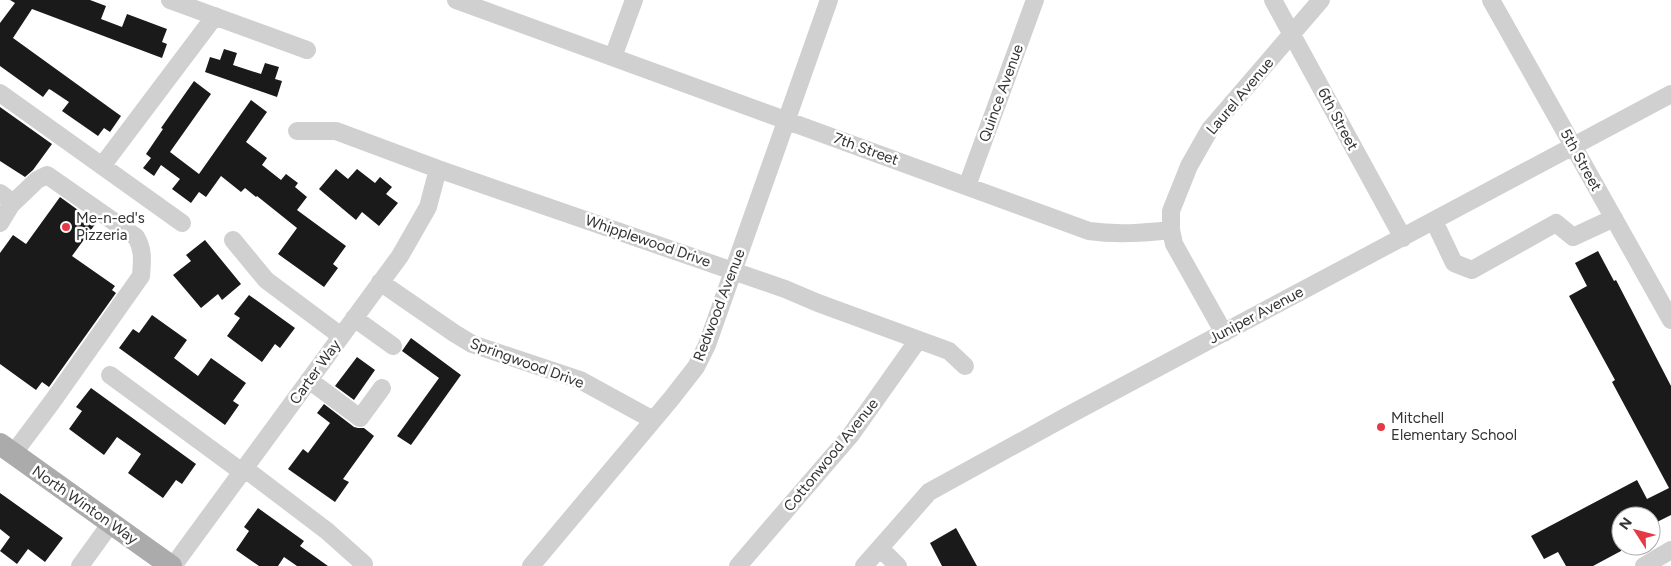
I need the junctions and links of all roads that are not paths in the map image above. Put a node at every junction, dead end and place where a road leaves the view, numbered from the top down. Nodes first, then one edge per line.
1 (170, 0) edge
2 (456, 0) edge
3 (634, 0) edge
4 (829, 0) edge
5 (1035, 0) edge
6 (1274, 0) edge
7 (1321, 0) edge
8 (1491, 0) edge
9 (215, 16) junction
10 (1292, 34) junction
11 (307, 50) dead end
12 (613, 56) junction
13 (0, 93) edge
14 (1671, 94) edge
15 (786, 120) junction
16 (297, 132) dead end
17 (1573, 146) junction
18 (102, 166) junction
19 (438, 169) junction
20 (968, 186) junction
21 (5, 199) edge
22 (1614, 218) junction
23 (1434, 221) junction
24 (0, 222) edge
25 (182, 223) dead end
26 (1171, 230) junction
27 (1402, 238) junction
28 (233, 240) dead end
29 (733, 270) junction
30 (380, 282) junction
31 (354, 318) junction
32 (1671, 320) edge
33 (1224, 332) junction
34 (341, 336) junction
35 (918, 340) junction
36 (393, 346) dead end
37 (966, 366) dead end
38 (110, 375) dead end
39 (309, 380) junction
40 (382, 388) dead end
41 (654, 420) junction
42 (6, 449) edge
43 (243, 470) junction
44 (111, 523) junction
45 (880, 548) junction
46 (1671, 550) edge
47 (364, 564) dead end
48 (80, 566) edge
49 (172, 566) edge
50 (531, 566) edge
51 (738, 566) edge
52 (864, 566) edge
53 (898, 566) edge
54 (1644, 566) edge

1 - 9 street
2 - 12 street, 7th Street
3 - 12 street
4 - 15 street, Redwood Avenue
5 - 20 street, Quince Avenue
6 - 10 street, 6th Street
7 - 10 street, Laurel Avenue
8 - 17 street, 5th Street
9 - 11 street
9 - 18 street
10 - 26 street, Laurel Avenue
10 - 27 street, 6th Street
12 - 15 street, 7th Street
13 - 18 street
14 - 17 street, Juniper Avenue
15 - 20 street, 7th Street
15 - 29 street, Redwood Avenue
16 - 19 street, Whipplewood Drive
17 - 22 street, 5th Street
17 - 23 street, Juniper Avenue
18 - 25 street
19 - 29 street, Whipplewood Drive
19 - 30 street, Carter Way
20 - 26 street, 7th Street
21 - 24 street
21 - 42 street
22 - 23 street
22 - 32 street, 5th Street
23 - 27 street, Juniper Avenue
26 - 33 street
27 - 33 street, Juniper Avenue
28 - 34 street
29 - 35 street, Whipplewood Drive
29 - 41 street, Redwood Avenue
30 - 31 street, Carter Way
30 - 41 street, Springwood Drive
31 - 34 street, Carter Way
31 - 36 street
33 - 45 street, Juniper Avenue
34 - 39 street, Carter Way
35 - 37 street, Whipplewood Drive
35 - 51 street, Cottonwood Avenue
38 - 43 street
39 - 40 street
39 - 43 street, Carter Way
41 - 50 street, Redwood Avenue
42 - 44 main road, North Winton Way
43 - 47 street
43 - 49 street, Carter Way
44 - 48 street
44 - 49 main road, North Winton Way
45 - 52 street, Juniper Avenue
45 - 53 street
46 - 54 street

